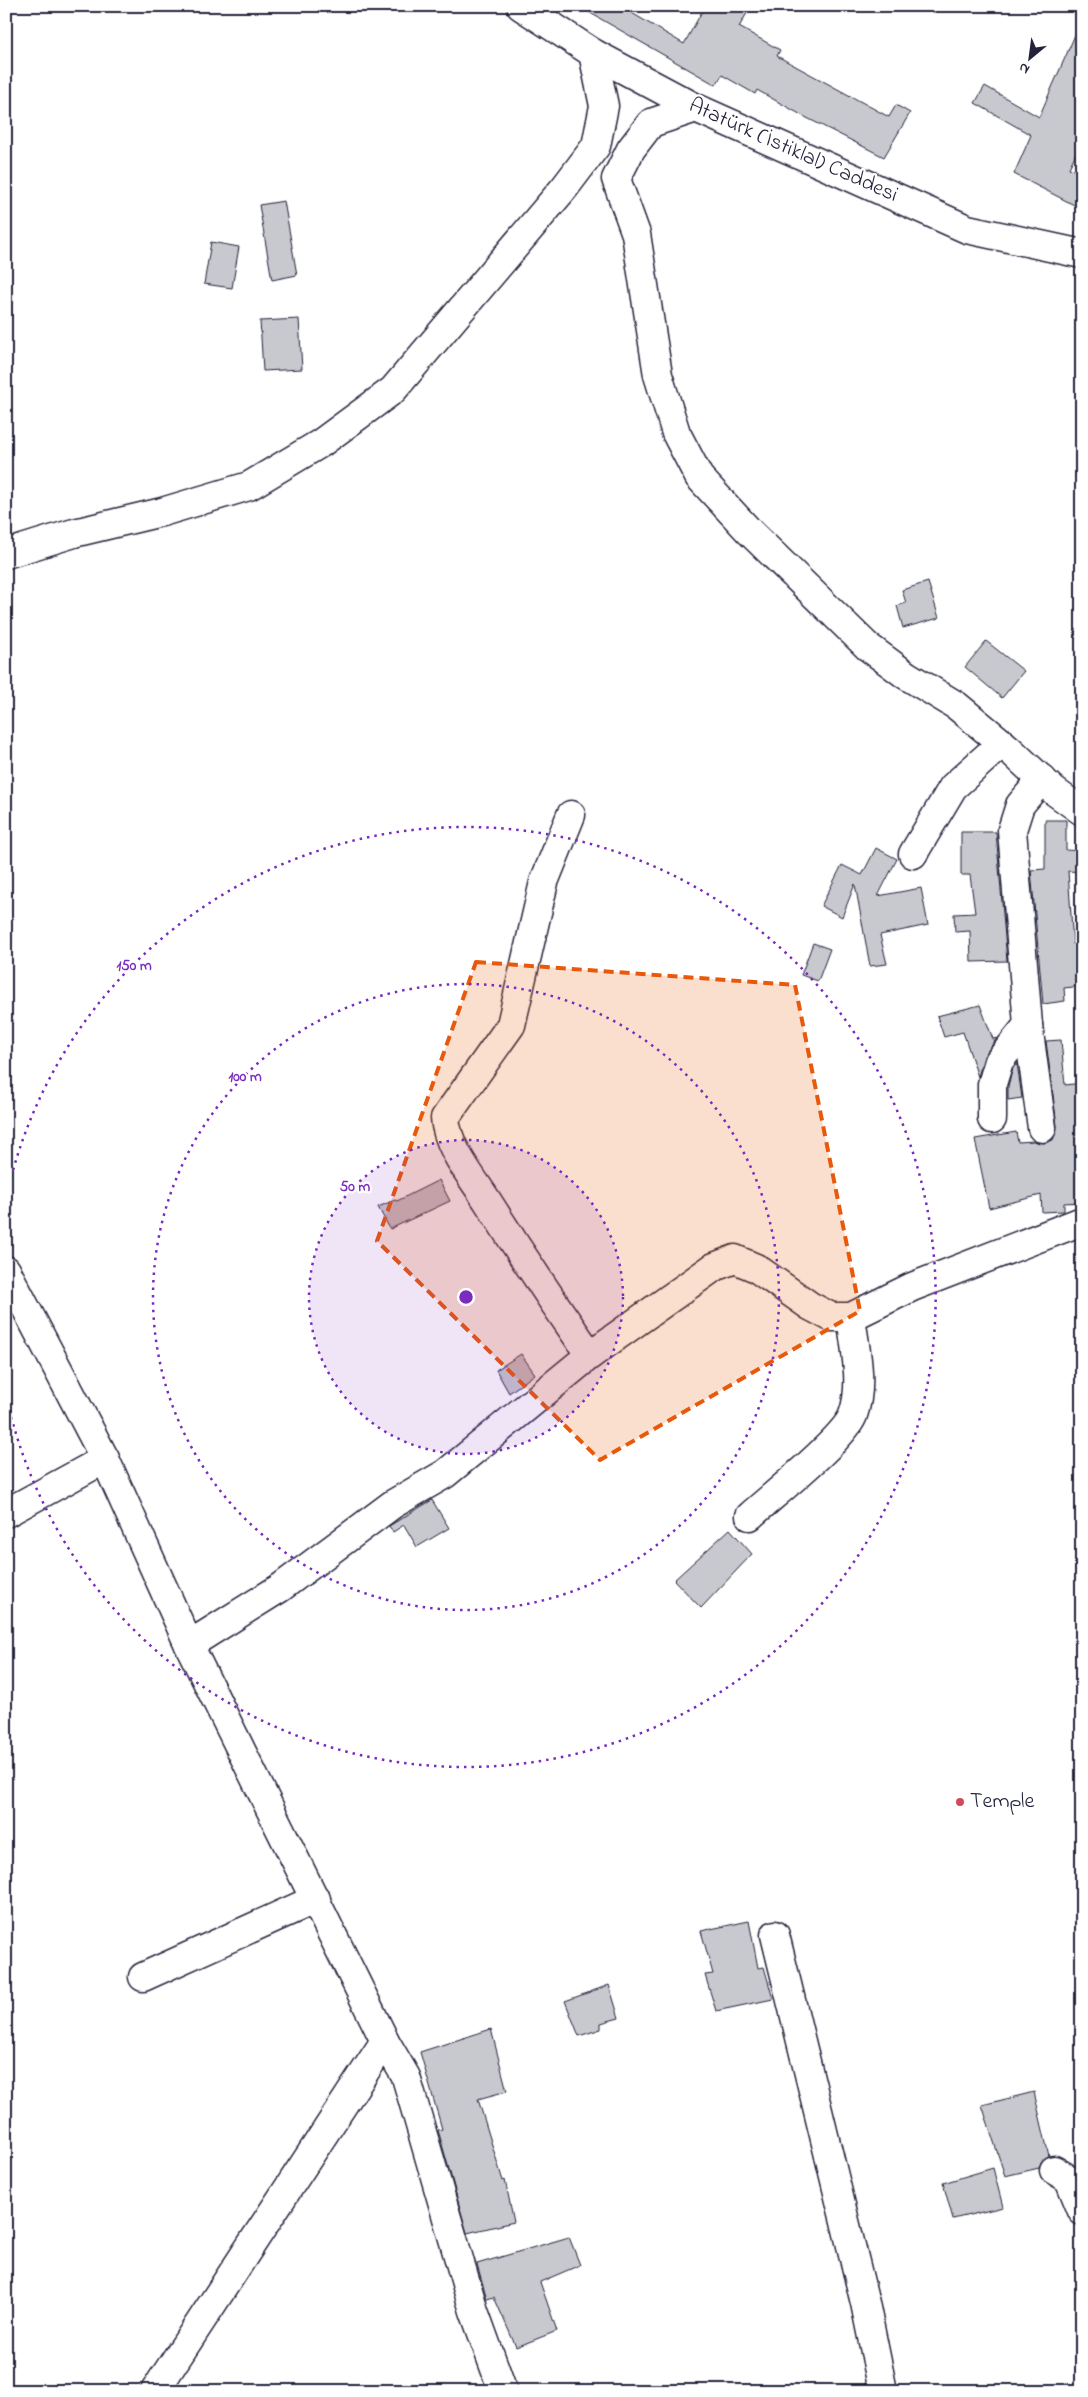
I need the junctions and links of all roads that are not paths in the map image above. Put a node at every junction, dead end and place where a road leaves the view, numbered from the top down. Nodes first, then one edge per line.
1 (537, 10) edge
2 (592, 53) junction
3 (696, 108) junction
4 (1082, 254) edge
5 (6, 554) edge
6 (1002, 743) junction
7 (1042, 779) junction
8 (1082, 811) edge
9 (570, 815) dead end
10 (913, 854) dead end
11 (1028, 1026) junction
12 (992, 1119) dead end
13 (1042, 1128) dead end
14 (1082, 1221) edge
15 (6, 1270) edge
16 (851, 1317) junction
17 (590, 1356) junction
18 (105, 1459) junction
19 (6, 1512) edge
20 (750, 1516) dead end
21 (189, 1645) junction
22 (316, 1899) junction
23 (775, 1935) dead end
24 (143, 1977) dead end
25 (385, 2041) junction
26 (1054, 2170) dead end
27 (1082, 2210) edge
28 (155, 2391) edge
29 (503, 2391) edge
30 (883, 2391) edge

1 - 2 street, Atatürk (İstiklal) Caddesi
2 - 3 street, Atatürk (İstiklal) Caddesi
2 - 5 street
3 - 4 street, Atatürk (İstiklal) Caddesi
3 - 6 street
6 - 7 street
6 - 10 street
7 - 8 street
7 - 11 street
9 - 17 street
11 - 12 street
11 - 13 street
14 - 16 street
15 - 18 street
16 - 17 street
16 - 20 street
17 - 21 street
18 - 19 street
18 - 21 street
21 - 22 street
22 - 24 street
22 - 25 street
23 - 30 street
25 - 28 street
25 - 29 street
26 - 27 street

